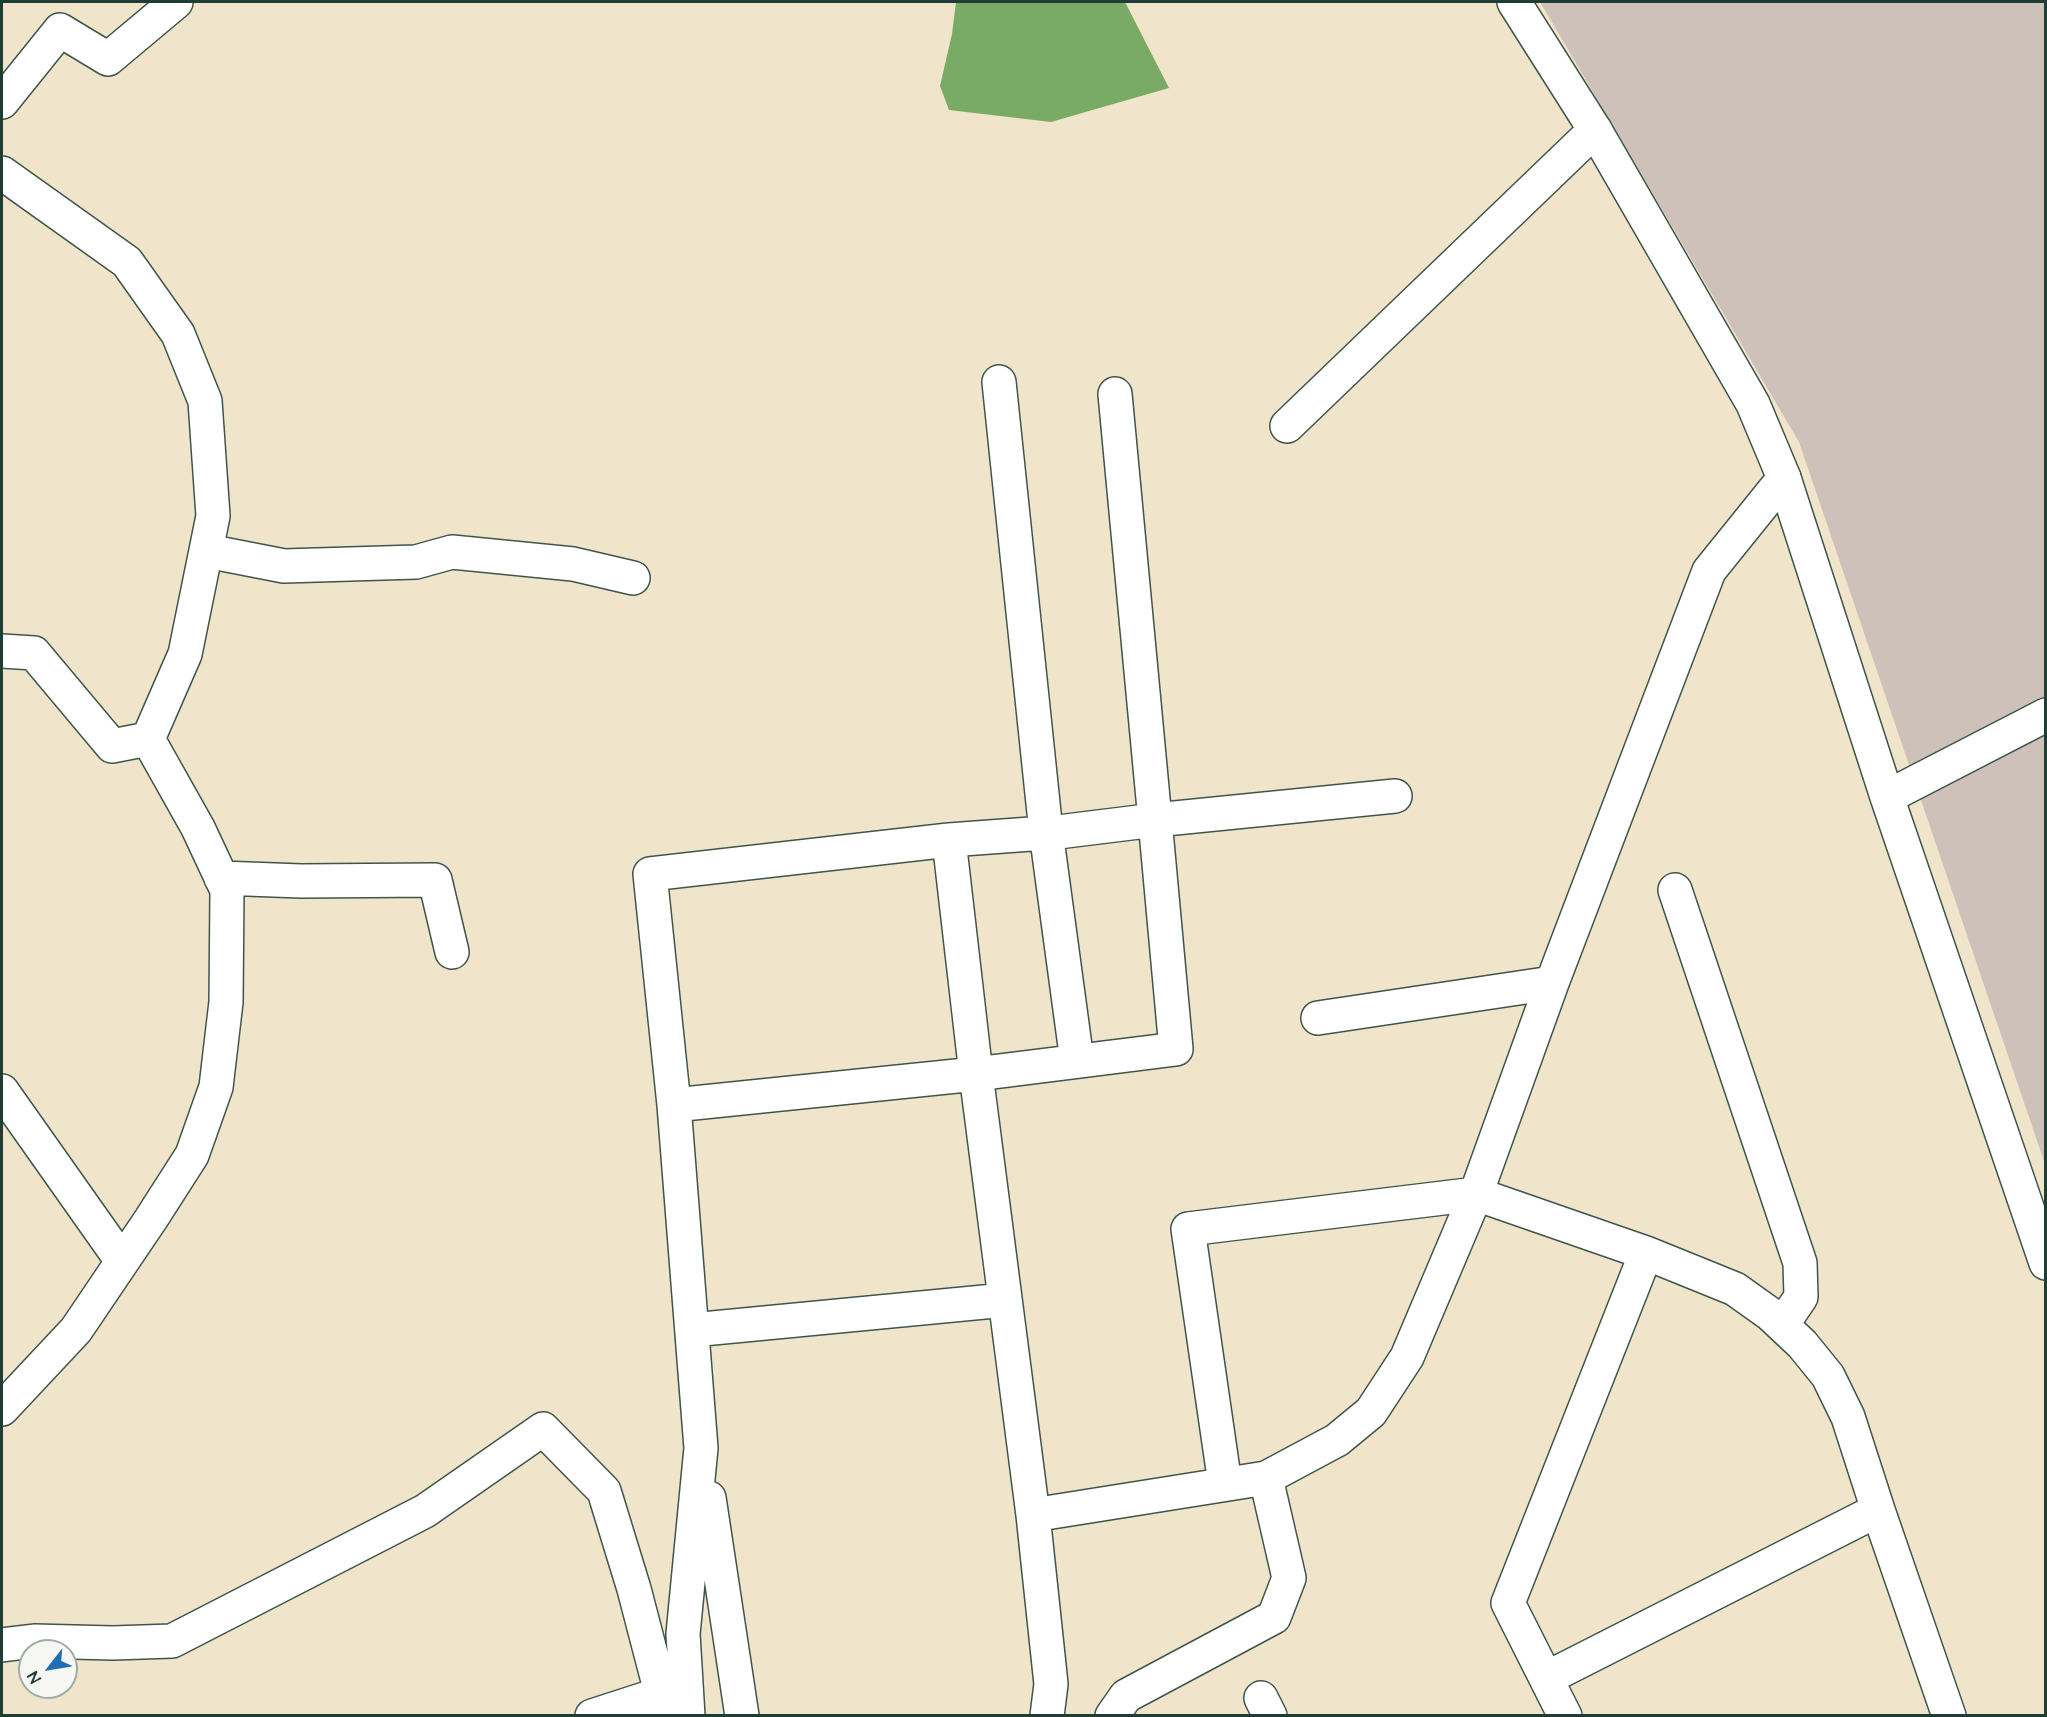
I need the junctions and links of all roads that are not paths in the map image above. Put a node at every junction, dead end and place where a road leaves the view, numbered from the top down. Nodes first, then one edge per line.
1 (176, 2) edge
2 (1514, 2) edge
3 (2, 102) edge
4 (1595, 130) junction
5 (2, 173) edge
6 (999, 382) dead end
7 (1115, 394) dead end
8 (1287, 426) dead end
9 (1784, 478) junction
10 (207, 551) junction
11 (633, 578) dead end
12 (2, 651) edge
13 (2046, 715) edge
14 (148, 739) junction
15 (1395, 796) dead end
16 (1887, 796) junction
17 (1155, 820) junction
18 (1047, 832) junction
19 (949, 840) junction
20 (221, 878) junction
21 (1675, 890) dead end
22 (452, 952) dead end
23 (1552, 983) junction
24 (1318, 1018) dead end
25 (1077, 1061) junction
26 (976, 1074) junction
27 (2, 1091) edge
28 (674, 1105) junction
29 (1476, 1194) junction
30 (1646, 1252) junction
31 (122, 1261) junction
32 (2046, 1263) edge
33 (1005, 1300) junction
34 (1782, 1325) junction
35 (692, 1330) junction
36 (2, 1408) edge
37 (701, 1448) junction
38 (1266, 1478) junction
39 (1225, 1484) junction
40 (1878, 1510) junction
41 (1033, 1515) junction
42 (2, 1646) edge
43 (1547, 1678) junction
44 (667, 1704) edge
45 (592, 1716) edge
46 (688, 1716) edge
47 (742, 1716) edge
48 (1047, 1716) edge
49 (1112, 1716) edge
50 (1565, 1716) edge
51 (1949, 1716) edge

1 - 3 street
2 - 4 street
4 - 8 street
4 - 9 street
5 - 10 street
6 - 18 street
7 - 17 street
9 - 16 street
9 - 23 street
10 - 11 street
10 - 14 street
12 - 14 street
13 - 16 street
14 - 20 street
15 - 17 street
16 - 32 street
17 - 18 street
17 - 25 street
18 - 19 street
18 - 25 street
19 - 26 street
19 - 28 street
20 - 22 street
20 - 31 street
21 - 34 street
23 - 24 street
23 - 29 street
25 - 26 street
26 - 28 street
26 - 33 street
27 - 31 street
28 - 35 street
29 - 30 street
29 - 38 street
29 - 39 street
30 - 34 street
30 - 43 street
31 - 36 street
33 - 35 street
33 - 41 street
34 - 40 street
35 - 37 street
37 - 46 street
37 - 47 street
38 - 39 street
38 - 49 street
39 - 41 street
40 - 43 street
40 - 51 street
41 - 48 street
42 - 44 street
43 - 50 street
44 - 45 street

